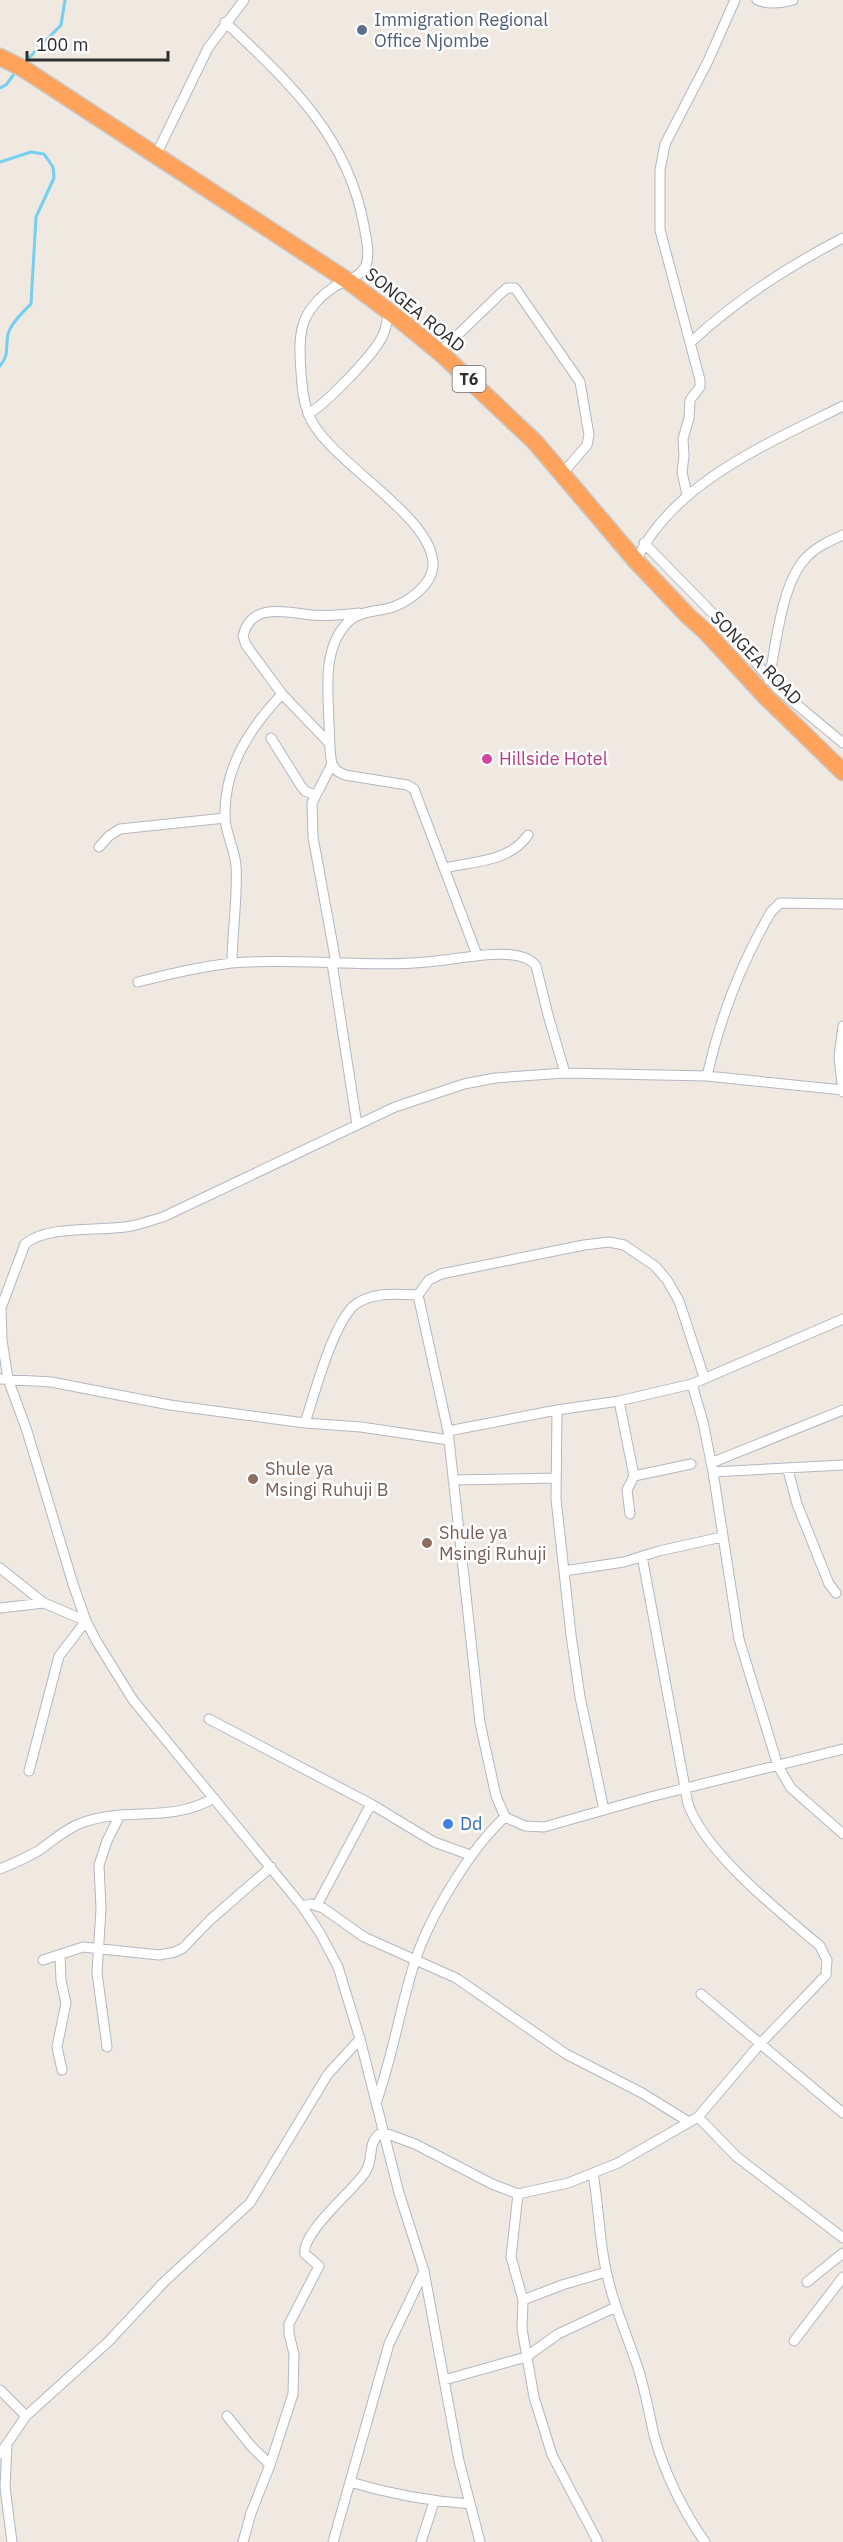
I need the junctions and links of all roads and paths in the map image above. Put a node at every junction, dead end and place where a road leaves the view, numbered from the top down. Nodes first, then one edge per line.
1 (244, 0) edge
2 (735, 0) edge
3 (757, 0) edge
4 (793, 0) edge
5 (225, 22) junction
6 (2, 58) edge
7 (156, 155) junction
8 (843, 237) edge
9 (348, 281) junction
10 (389, 312) junction
11 (691, 342) junction
12 (439, 353) junction
13 (843, 406) edge
14 (308, 414) junction
15 (562, 474) junction
16 (687, 495) junction
17 (843, 535) edge
18 (644, 543) junction
19 (636, 561) junction
20 (364, 612) junction
21 (770, 680) junction
22 (282, 694) junction
23 (766, 697) junction
24 (271, 738) dead end
25 (843, 743) edge
26 (330, 745) junction
27 (332, 765) junction
28 (843, 772) edge
29 (315, 795) junction
30 (225, 818) junction
31 (528, 835) dead end
32 (99, 847) dead end
33 (445, 868) junction
34 (843, 904) edge
35 (477, 955) junction
36 (232, 963) junction
37 (334, 963) junction
38 (138, 982) dead end
39 (843, 1026) edge
40 (565, 1073) junction
41 (707, 1076) junction
42 (843, 1091) edge
43 (357, 1125) junction
44 (418, 1295) junction
45 (843, 1319) edge
46 (704, 1377) junction
47 (4, 1379) edge
48 (692, 1384) junction
49 (619, 1401) junction
50 (557, 1410) junction
51 (843, 1410) edge
52 (305, 1423) junction
53 (449, 1436) junction
54 (691, 1464) dead end
55 (843, 1465) edge
56 (712, 1467) junction
57 (788, 1470) junction
58 (634, 1476) junction
59 (555, 1478) junction
60 (453, 1480) junction
61 (630, 1514) dead end
62 (722, 1537) junction
63 (642, 1556) junction
64 (0, 1568) edge
65 (564, 1571) junction
66 (836, 1593) dead end
67 (45, 1603) junction
68 (0, 1608) edge
69 (86, 1621) junction
70 (209, 1719) dead end
71 (843, 1749) edge
72 (778, 1766) junction
73 (29, 1771) dead end
74 (686, 1789) junction
75 (214, 1798) junction
76 (371, 1804) junction
77 (604, 1810) junction
78 (120, 1815) junction
79 (505, 1817) junction
80 (843, 1834) edge
81 (470, 1855) junction
82 (271, 1867) junction
83 (0, 1869) edge
84 (317, 1905) junction
85 (302, 1906) junction
86 (97, 1949) junction
87 (60, 1954) junction
88 (43, 1960) dead end
89 (416, 1960) junction
90 (701, 1994) dead end
91 (360, 2039) junction
92 (760, 2044) junction
93 (106, 2047) dead end
94 (62, 2070) dead end
95 (376, 2103) junction
96 (843, 2113) edge
97 (694, 2119) junction
98 (382, 2132) junction
99 (593, 2174) junction
100 (518, 2194) junction
101 (843, 2239) edge
102 (843, 2254) edge
103 (424, 2271) junction
104 (606, 2272) junction
105 (843, 2277) edge
106 (807, 2282) dead end
107 (523, 2300) junction
108 (616, 2307) junction
109 (794, 2341) dead end
110 (526, 2357) junction
111 (444, 2380) junction
112 (0, 2390) edge
113 (26, 2416) junction
114 (227, 2416) dead end
115 (7, 2443) junction
116 (0, 2454) edge
117 (270, 2465) junction
118 (350, 2482) junction
119 (434, 2502) junction
120 (470, 2504) junction
121 (12, 2542) edge
122 (243, 2542) edge
123 (333, 2542) edge
124 (421, 2542) edge
125 (480, 2542) edge
126 (598, 2542) edge
127 (705, 2542) edge

1 - 5 street
2 - 11 street
3 - 4 street
5 - 7 street
5 - 9 street
6 - 7 highway, SONGEA ROAD / T6
7 - 9 highway, SONGEA ROAD / T6
8 - 11 street
9 - 10 highway, SONGEA ROAD / T6
9 - 14 street
10 - 12 highway, SONGEA ROAD / T6
10 - 14 street
11 - 16 street
12 - 15 highway, SONGEA ROAD / T6
12 - 15 street
13 - 16 street
14 - 20 street
15 - 19 highway, SONGEA ROAD / T6
16 - 18 street
17 - 21 street
18 - 19 street
18 - 21 street
19 - 23 highway, SONGEA ROAD / T6
20 - 22 street
20 - 26 street
21 - 23 street
21 - 25 street
22 - 26 street
22 - 30 street
23 - 28 highway, SONGEA ROAD / T6
24 - 29 street
26 - 27 street
27 - 29 street
27 - 33 street
29 - 37 street
30 - 32 street
30 - 36 street
31 - 33 street
33 - 35 street
34 - 41 street
35 - 37 street
35 - 40 street
36 - 37 street
36 - 38 street
37 - 43 street
39 - 42 street
40 - 41 street
40 - 43 street
41 - 42 street
43 - 47 street
44 - 46 street
44 - 52 street
44 - 53 street
45 - 46 street
46 - 48 street
47 - 52 street
47 - 69 street
48 - 49 street
48 - 56 street
49 - 50 street
49 - 58 street
50 - 53 street
50 - 59 street
51 - 56 street
52 - 53 street
53 - 60 street
54 - 58 street
55 - 57 street
56 - 57 street
56 - 62 street
57 - 66 street
58 - 61 street
59 - 60 street
59 - 65 street
60 - 79 street
62 - 63 street
62 - 72 street
63 - 65 street
63 - 74 street
64 - 67 street
65 - 77 street
67 - 68 street
67 - 69 street
69 - 73 street
69 - 75 street
70 - 76 street
71 - 72 street
72 - 74 street
72 - 80 street
74 - 77 street
74 - 92 street
75 - 78 street
75 - 82 street
76 - 81 street
76 - 84 street
77 - 79 street
78 - 83 street
78 - 86 street
79 - 81 street
81 - 89 street
82 - 85 street
82 - 86 street
84 - 85 street
84 - 89 street
85 - 91 street
86 - 87 street
86 - 93 street
87 - 88 street
87 - 94 street
89 - 95 street
89 - 97 street
90 - 92 street
91 - 95 street
91 - 113 street
92 - 96 street
92 - 97 street
95 - 98 street
97 - 99 street
97 - 101 street
98 - 100 street
98 - 103 street
98 - 117 street
99 - 100 street
99 - 104 street
100 - 107 street
101 - 102 street
102 - 106 street
103 - 111 street
103 - 118 street
104 - 107 street
104 - 108 street
105 - 109 street
107 - 110 street
108 - 110 street
108 - 127 street
110 - 111 street
110 - 126 street
111 - 120 street
112 - 113 street
113 - 115 street
114 - 117 street
115 - 116 street
115 - 121 street
117 - 122 street
118 - 119 street
118 - 123 street
119 - 120 street
119 - 124 street
120 - 125 street

